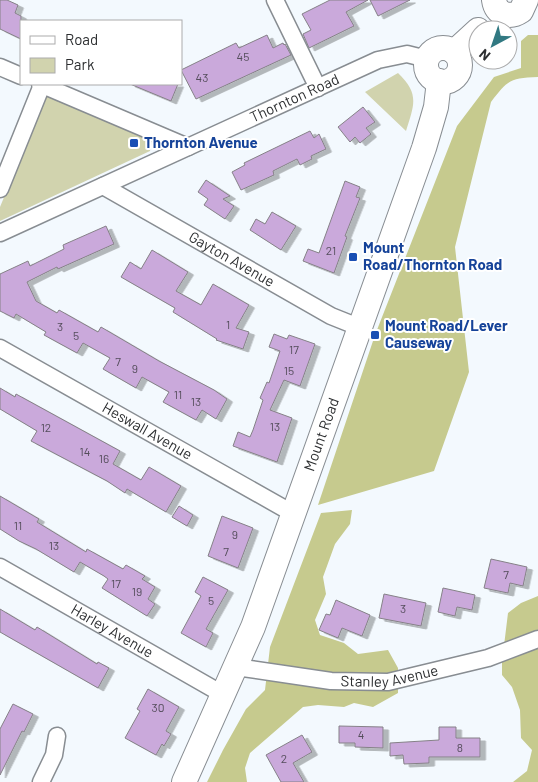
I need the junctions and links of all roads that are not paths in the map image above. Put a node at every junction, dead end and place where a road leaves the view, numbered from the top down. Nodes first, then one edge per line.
1 (275, 0) edge
2 (496, 5) edge
3 (529, 7) edge
4 (485, 20) edge
5 (468, 39) edge
6 (454, 52) junction
7 (427, 59) junction
8 (0, 67) edge
9 (20, 76) edge
10 (440, 81) junction
11 (41, 85) edge
12 (43, 85) edge
13 (318, 88) junction
14 (188, 147) junction
15 (103, 186) junction
16 (0, 189) edge
17 (0, 233) edge
18 (361, 328) junction
19 (0, 348) edge
20 (294, 514) junction
21 (0, 567) edge
22 (538, 639) edge
23 (236, 667) junction
24 (224, 695) junction
25 (57, 736) dead end
26 (41, 782) edge
27 (184, 782) edge

1 - 13 street
2 - 3 main road
2 - 4 main road
5 - 6 main road
6 - 7 main road
6 - 10 main road
7 - 10 main road
7 - 13 street, Thornton Road
8 - 9 street
10 - 18 main road, Mount Road
11 - 16 street
12 - 14 street
13 - 14 street, Thornton Road
14 - 15 street, Thornton Road
15 - 17 street, Thornton Road
15 - 18 street, Gayton Avenue
18 - 20 main road, Mount Road
19 - 20 street, Heswall Avenue
20 - 23 main road, Mount Road
21 - 24 street, Harley Avenue
22 - 23 street, Stanley Avenue
23 - 24 main road, Mount Road
24 - 27 main road, Mount Road
25 - 26 street

